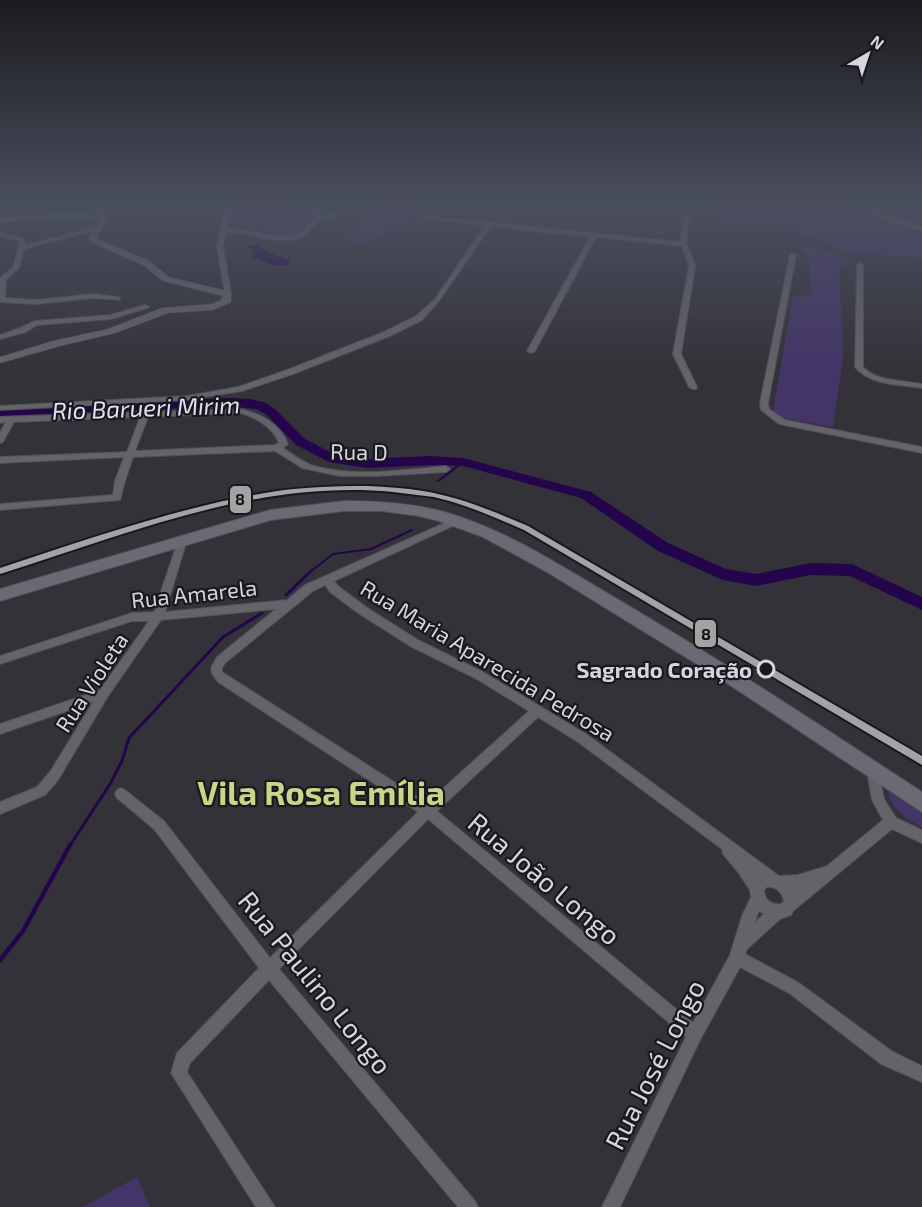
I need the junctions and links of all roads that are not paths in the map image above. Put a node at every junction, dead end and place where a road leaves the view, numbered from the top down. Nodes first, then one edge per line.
1 (18, 260) edge
2 (140, 260) edge
3 (221, 260) edge
4 (464, 260) edge
5 (580, 260) edge
6 (690, 260) edge
7 (792, 260) edge
8 (860, 265) dead end
9 (0, 287) edge
10 (228, 294) junction
11 (118, 299) dead end
12 (1, 300) edge
13 (145, 307) dead end
14 (0, 337) edge
15 (531, 351) dead end
16 (0, 360) edge
17 (922, 386) edge
18 (693, 387) dead end
19 (0, 408) edge
20 (145, 414) junction
21 (0, 420) edge
22 (11, 420) junction
23 (0, 440) edge
24 (277, 448) junction
25 (922, 450) edge
26 (130, 454) junction
27 (0, 460) edge
28 (446, 469) dead end
29 (0, 507) edge
30 (456, 521) junction
31 (516, 537) junction
32 (182, 540) junction
33 (327, 580) junction
34 (0, 590) edge
35 (0, 595) edge
36 (290, 604) junction
37 (158, 616) junction
38 (0, 660) edge
39 (104, 693) junction
40 (538, 710) junction
41 (0, 729) edge
42 (873, 771) junction
43 (902, 778) junction
44 (922, 792) edge
45 (121, 794) dead end
46 (922, 804) edge
47 (0, 808) edge
48 (428, 811) junction
49 (891, 822) junction
50 (716, 837) junction
51 (922, 837) edge
52 (832, 870) junction
53 (777, 881) junction
54 (757, 893) junction
55 (783, 909) junction
56 (740, 951) junction
57 (269, 969) junction
58 (695, 1035) junction
59 (922, 1074) edge
60 (266, 1207) edge
61 (469, 1207) edge
62 (611, 1207) edge

1 - 9 street
2 - 10 main road
3 - 10 street
4 - 19 street
5 - 15 street
6 - 18 street
7 - 25 street
8 - 17 street
9 - 12 street
10 - 16 main road
11 - 12 street
13 - 14 street
20 - 22 street
20 - 24 street
20 - 26 street
21 - 22 street
22 - 23 street
24 - 26 street
24 - 28 street, Rua D
26 - 27 street
26 - 29 street
30 - 31 main road
30 - 32 main road
30 - 33 street
30 - 42 main road
31 - 34 main road
31 - 43 main road
32 - 35 main road
32 - 37 street, Rua Violeta
33 - 36 street
33 - 40 street, Rua Maria Aparecida Pedrosa
36 - 37 street, Rua Amarela
36 - 48 street, Rua João Longo
37 - 38 street, Rua Amarela
37 - 39 street, Rua Violeta
39 - 41 street
39 - 47 street, Rua Violeta
40 - 48 street
40 - 50 street, Rua Maria Aparecida Pedrosa
42 - 43 main road
42 - 46 main road
42 - 49 street
43 - 44 main road
45 - 57 street, Rua Paulino Longo
48 - 57 street
48 - 58 street, Rua João Longo
49 - 51 street
49 - 52 street, Rua José Longo
50 - 53 street, Rua Maria Aparecida Pedrosa
50 - 54 street, Rua Maria Aparecida Pedrosa
52 - 53 street, Rua José Longo
52 - 55 street, Rua José Longo
53 - 54 street, Rua José Longo
53 - 55 street
54 - 55 street
54 - 56 street, Rua José Longo
55 - 56 street, Rua José Longo
56 - 58 street, Rua José Longo
56 - 59 street
57 - 60 street
57 - 61 street, Rua Paulino Longo
58 - 62 street, Rua José Longo

